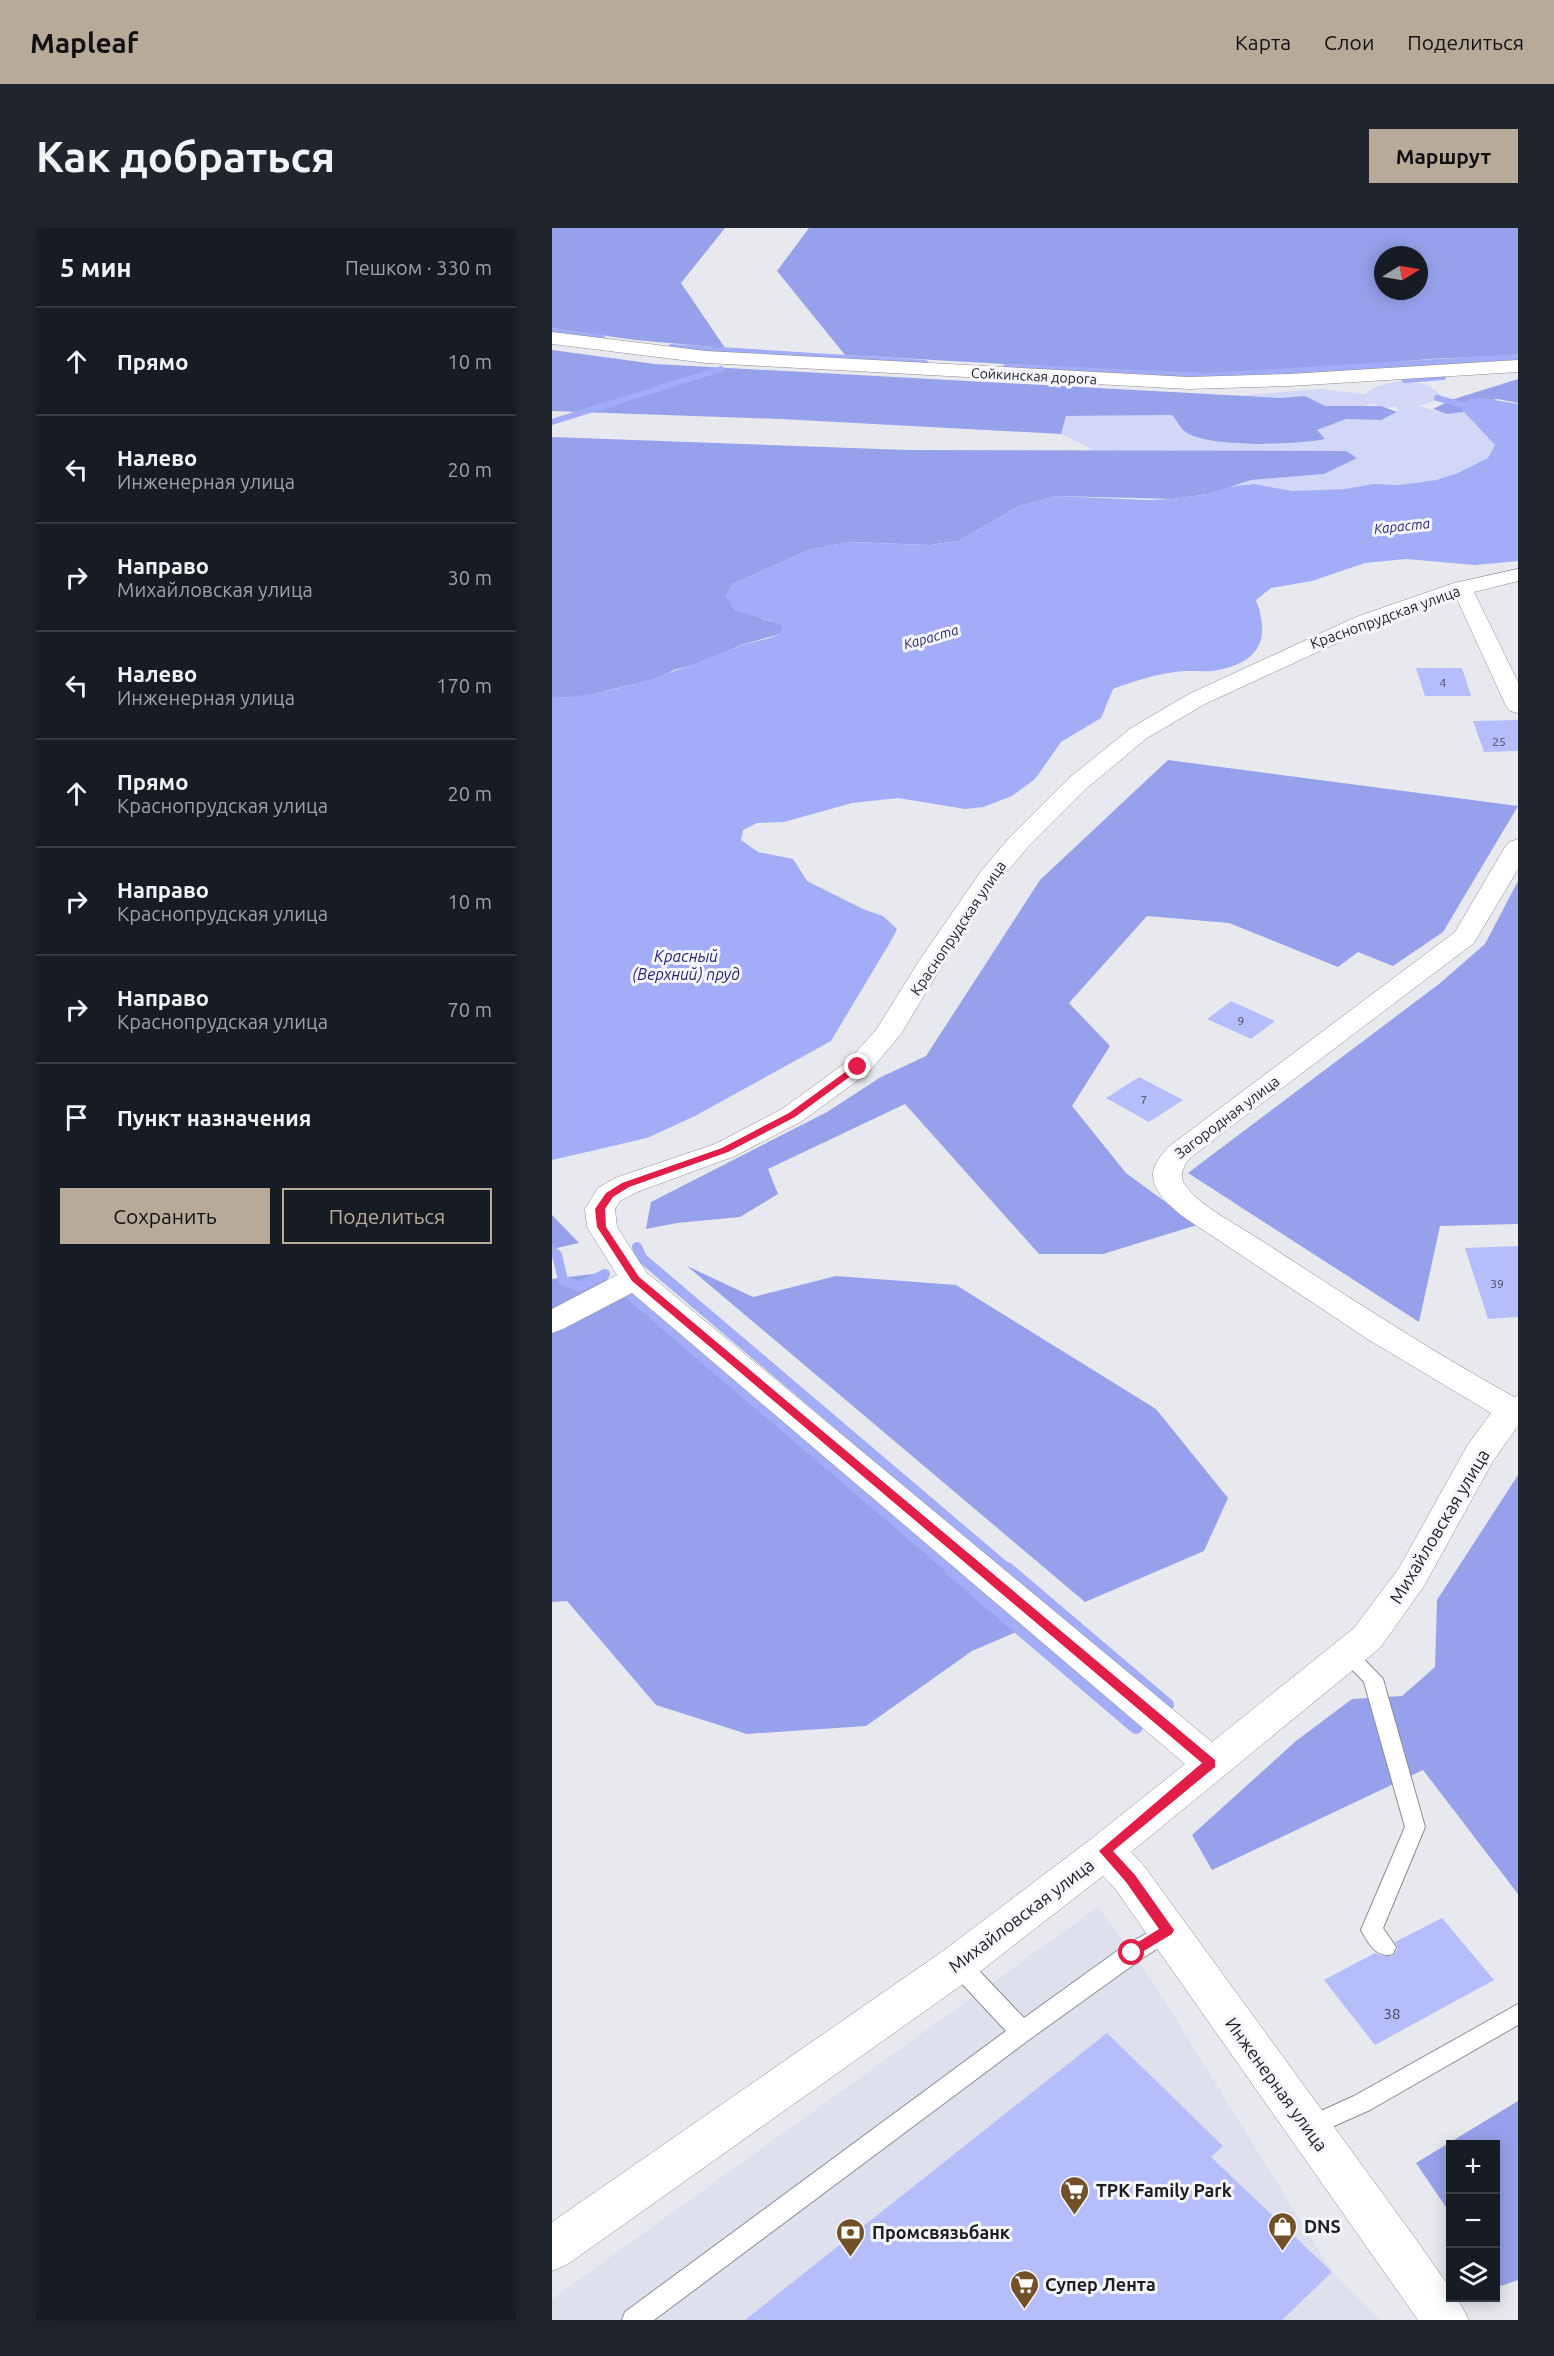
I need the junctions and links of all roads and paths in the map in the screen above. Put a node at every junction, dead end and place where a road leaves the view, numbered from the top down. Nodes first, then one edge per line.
1 (552, 338) edge
2 (1518, 366) edge
3 (1518, 575) edge
4 (1462, 588) junction
5 (1518, 706) edge
6 (1518, 847) edge
7 (635, 1279) junction
8 (552, 1322) edge
9 (1516, 1409) edge
10 (1347, 1654) junction
11 (1210, 1763) junction
12 (1105, 1851) junction
13 (1167, 1930) junction
14 (1385, 1947) dead end
15 (958, 1964) junction
16 (1518, 2014) edge
17 (1022, 2032) junction
18 (1308, 2127) junction
19 (552, 2249) edge
20 (634, 2320) edge
21 (1445, 2320) edge

1 - 2 main road, Сойкинская дорога
3 - 4 street, Краснопрудская улица
4 - 5 street
4 - 7 street, Краснопрудская улица
6 - 9 street, Загородная улица
7 - 8 street
7 - 11 street
9 - 10 street, Михайловская улица
10 - 11 street, Михайловская улица
10 - 14 lane
11 - 12 street, Михайловская улица
12 - 13 street, Инженерная улица
12 - 15 street, Михайловская улица
13 - 17 lane
13 - 18 street, Инженерная улица
15 - 17 lane
15 - 19 street, Михайловская улица
16 - 18 lane
17 - 20 lane
18 - 21 street, Инженерная улица

